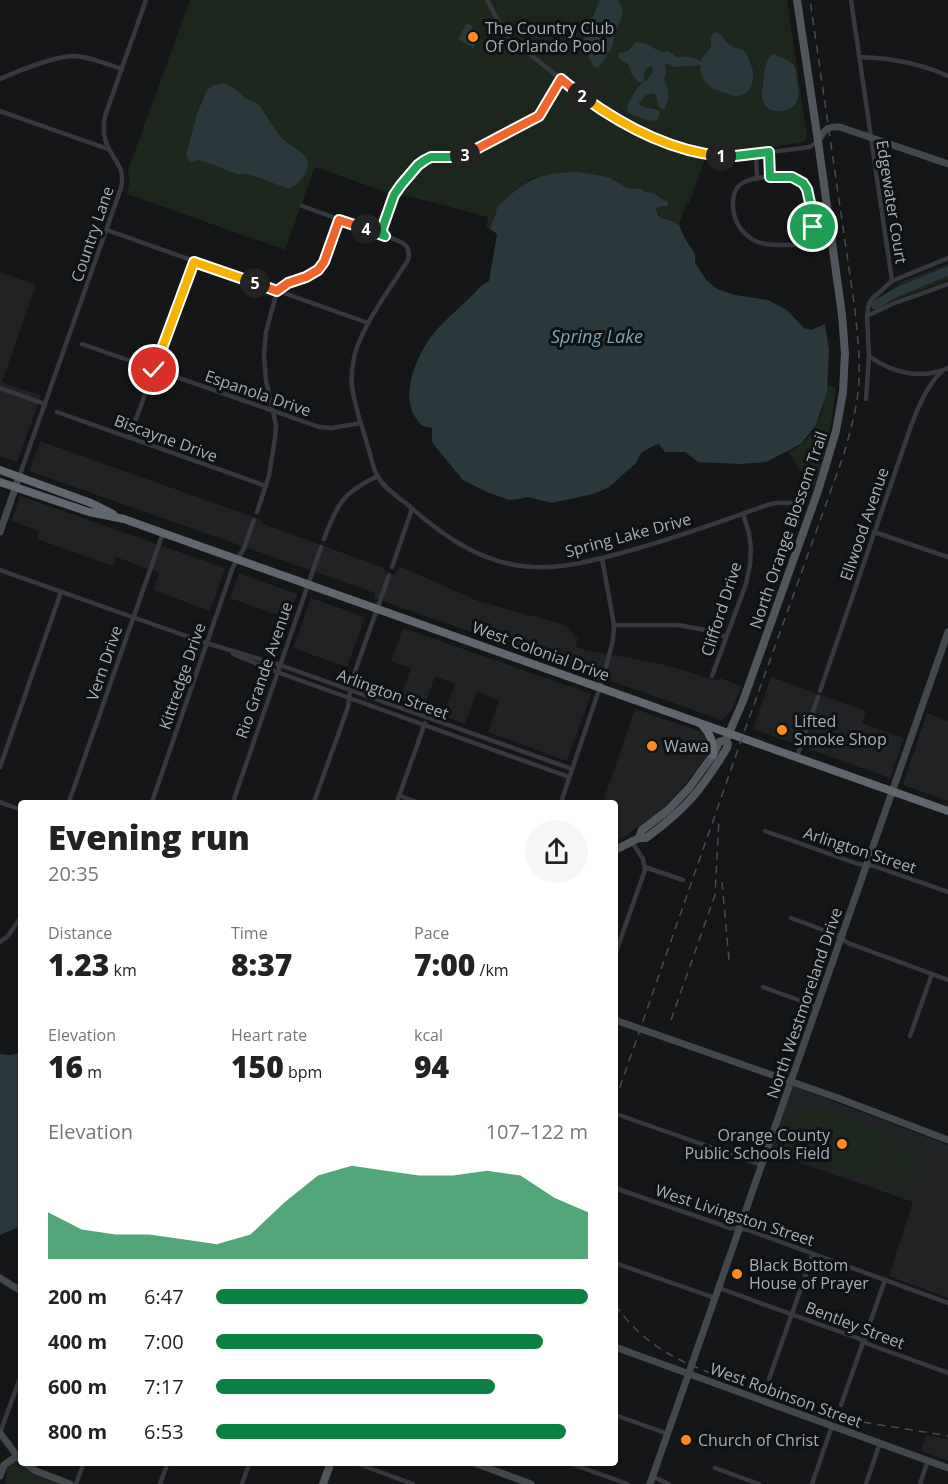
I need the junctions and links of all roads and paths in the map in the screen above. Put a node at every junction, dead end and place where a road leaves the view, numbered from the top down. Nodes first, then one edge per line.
1 (146, 0) edge
2 (487, 0) edge
3 (797, 0) edge
4 (851, 0) edge
5 (860, 57) junction
6 (122, 69) junction
7 (948, 76) edge
8 (0, 79) edge
9 (561, 79) junction
10 (0, 111) edge
11 (870, 137) junction
12 (818, 141) junction
13 (108, 149) junction
14 (769, 152) junction
15 (756, 154) junction
16 (948, 164) edge
17 (770, 177) junction
18 (757, 179) junction
19 (302, 206) dead end
20 (339, 220) junction
21 (107, 230) junction
22 (385, 236) junction
23 (948, 258) edge
24 (194, 262) junction
25 (892, 280) junction
26 (948, 284) edge
27 (277, 291) junction
28 (867, 316) junction
29 (368, 323) junction
30 (81, 344) dead end
31 (869, 356) junction
32 (948, 368) edge
33 (154, 370) junction
34 (942, 371) junction
35 (0, 388) edge
36 (866, 399) dead end
37 (45, 404) junction
38 (57, 412) dead end
39 (274, 412) junction
40 (361, 423) junction
41 (129, 438) junction
42 (0, 470) edge
43 (378, 476) junction
44 (19, 477) junction
45 (0, 482) edge
46 (266, 486) junction
47 (15, 487) junction
48 (794, 503) dead end
49 (412, 509) junction
50 (257, 512) dead end
51 (743, 514) junction
52 (124, 519) junction
53 (254, 520) dead end
54 (0, 531) edge
55 (874, 532) junction
56 (163, 533) junction
57 (324, 539) dead end
58 (321, 547) dead end
59 (948, 557) edge
60 (602, 558) junction
61 (237, 559) junction
62 (392, 567) dead end
63 (0, 570) edge
64 (389, 575) dead end
65 (308, 584) junction
66 (61, 592) junction
67 (378, 608) junction
68 (133, 617) junction
69 (614, 625) junction
70 (948, 632) edge
71 (726, 637) junction
72 (206, 643) junction
73 (946, 643) edge
74 (280, 665) junction
75 (277, 672) junction
76 (712, 676) dead end
77 (600, 688) junction
78 (350, 691) junction
79 (349, 698) junction
80 (426, 718) junction
81 (699, 722) junction
82 (424, 725) junction
83 (728, 737) junction
84 (713, 755) junction
85 (797, 757) junction
86 (0, 768) edge
87 (572, 769) junction
88 (569, 777) junction
89 (893, 791) junction
90 (400, 796) junction
91 (70, 800) edge
92 (153, 800) edge
93 (234, 800) edge
94 (315, 800) edge
95 (398, 800) edge
96 (411, 800) edge
97 (562, 800) edge
98 (0, 802) edge
99 (18, 809) edge
100 (948, 811) edge
101 (765, 831) dead end
102 (635, 840) junction
103 (618, 848) edge
104 (867, 865) junction
105 (645, 867) junction
106 (683, 880) dead end
107 (948, 892) edge
108 (791, 918) dead end
109 (18, 921) edge
110 (841, 939) junction
111 (0, 942) edge
112 (618, 947) edge
113 (932, 974) junction
114 (948, 980) edge
115 (763, 987) dead end
116 (817, 1007) junction
117 (618, 1021) edge
118 (910, 1036) dead end
119 (791, 1081) junction
120 (619, 1115) dead end
121 (948, 1140) edge
122 (761, 1165) junction
123 (618, 1189) edge
124 (739, 1229) junction
125 (813, 1254) junction
126 (618, 1264) edge
127 (0, 1278) edge
128 (885, 1280) junction
129 (718, 1288) junction
130 (18, 1289) edge
131 (715, 1298) junction
132 (948, 1303) edge
133 (791, 1314) junction
134 (864, 1341) junction
135 (618, 1348) edge
136 (689, 1373) junction
137 (948, 1373) edge
138 (769, 1379) dead end
139 (18, 1383) edge
140 (841, 1406) dead end
141 (618, 1416) edge
142 (832, 1426) junction
143 (0, 1433) edge
144 (668, 1434) junction
145 (880, 1443) junction
146 (18, 1457) edge
147 (928, 1460) junction
148 (18, 1461) edge
149 (29, 1466) edge
150 (83, 1466) edge
151 (167, 1466) edge
152 (249, 1466) edge
153 (330, 1466) edge
154 (364, 1466) edge
155 (491, 1466) edge
156 (577, 1466) edge
157 (715, 1468) dead end
158 (948, 1468) edge
159 (0, 1476) edge
160 (652, 1480) edge
161 (70, 1484) edge
162 (76, 1484) edge
163 (160, 1484) edge
164 (242, 1484) edge
165 (323, 1484) edge
166 (412, 1484) edge
167 (531, 1484) edge
168 (628, 1484) edge
169 (669, 1484) edge
170 (759, 1484) edge
171 (812, 1484) edge
172 (866, 1484) edge
173 (920, 1484) edge

1 - 6 street, Country Lane
2 - 9 street
3 - 12 main road, North Orange Blossom Trail
4 - 5 street, Edgewater Court
5 - 7 street
5 - 11 street, Edgewater Court
6 - 8 street
6 - 13 street, Country Lane
9 - 15 street
9 - 22 street
10 - 13 street
11 - 12 street
11 - 16 street
11 - 25 street, Edgewater Court
12 - 14 street
12 - 83 main road, North Orange Blossom Trail
13 - 21 street, Country Lane
14 - 15 street
14 - 17 street
15 - 18 street
17 - 18 street
17 - 18 street
19 - 20 street
20 - 22 street
20 - 27 street
21 - 24 street
21 - 37 street, Country Lane
22 - 29 street, Spring Lake Drive
23 - 25 street
24 - 27 street
24 - 33 street
25 - 28 street, Edgewater Court
26 - 28 street
27 - 29 street
27 - 39 street
28 - 31 street
29 - 40 street, Spring Lake Drive
30 - 33 street, Espanola Drive
31 - 34 street
31 - 36 street
32 - 34 street
33 - 39 street, Espanola Drive
33 - 41 street
34 - 55 street, Ellwood Avenue
35 - 37 street
37 - 44 street, Country Lane
38 - 41 street, Biscayne Drive
39 - 40 street, Espanola Drive
39 - 46 street
40 - 43 street, Spring Lake Drive
41 - 46 street, Biscayne Drive
42 - 44 highway, West Colonial Drive
43 - 49 street, Spring Lake Drive
43 - 57 street
44 - 47 street
44 - 52 highway, West Colonial Drive
45 - 47 highway, West Colonial Drive
46 - 50 street
47 - 52 highway, West Colonial Drive
47 - 54 street
48 - 51 street, Spring Lake Drive
49 - 60 street, Spring Lake Drive
49 - 62 street
51 - 60 street, Spring Lake Drive
51 - 71 street, Clifford Drive
52 - 56 highway, West Colonial Drive
53 - 61 street, Kittredge Drive
55 - 59 street
55 - 85 street, Ellwood Avenue
56 - 61 highway, West Colonial Drive
56 - 68 street, Vern Drive
58 - 65 street, Rio Grande Avenue
60 - 69 street
61 - 65 highway, West Colonial Drive
61 - 72 street, Kittredge Drive
63 - 66 street, Arlington Street
64 - 67 street
65 - 67 highway, West Colonial Drive
65 - 74 street, Rio Grande Avenue
66 - 68 street, Arlington Street
66 - 86 street
67 - 77 highway, West Colonial Drive
67 - 78 street
68 - 72 street, Arlington Street
68 - 91 street, Vern Drive
69 - 71 street
69 - 77 street
70 - 73 street, North Westmoreland Drive
71 - 76 street, Clifford Drive
72 - 74 street, Arlington Street
72 - 75 street, Arlington Street
72 - 92 street, Kittredge Drive
73 - 89 street, North Westmoreland Drive
74 - 75 street, Rio Grande Avenue
74 - 78 street, Arlington Street
75 - 79 street, Arlington Street
75 - 93 street, Rio Grande Avenue
77 - 81 highway, West Colonial Drive
77 - 87 street
78 - 79 street
78 - 80 street, Arlington Street
79 - 82 street, Arlington Street
79 - 94 street
80 - 82 street
80 - 87 street, Arlington Street
81 - 83 highway, West Colonial Drive
81 - 84 highway
82 - 88 street, Arlington Street
82 - 90 street
83 - 84 main road, North Orange Blossom Trail
83 - 85 highway, West Colonial Drive
83 - 102 main road, North Orange Blossom Trail
84 - 102 main road, North Orange Blossom Trail
85 - 89 highway, West Colonial Drive
87 - 88 street
88 - 97 street
89 - 100 highway, West Colonial Drive
89 - 104 street, North Westmoreland Drive
90 - 95 street
90 - 96 street
98 - 99 street
101 - 104 street, Arlington Street
102 - 103 main road, North Orange Blossom Trail
102 - 105 street
104 - 107 street, Arlington Street
104 - 110 street, North Westmoreland Drive
105 - 106 street
105 - 112 street
108 - 110 street
109 - 111 street
110 - 113 street
110 - 116 street, North Westmoreland Drive
113 - 114 street
113 - 118 street
115 - 116 street
116 - 119 street, North Westmoreland Drive
117 - 119 street
119 - 121 street
119 - 122 street, North Westmoreland Drive
120 - 122 street
122 - 124 street, North Westmoreland Drive
123 - 124 street, West Livingston Street
124 - 125 street, West Livingston Street
124 - 129 street, North Westmoreland Drive
125 - 128 street, West Livingston Street
125 - 133 street
126 - 131 street
127 - 130 street
128 - 132 street, West Livingston Street
128 - 134 street
129 - 131 street, North Westmoreland Drive
129 - 133 street, Bentley Street
131 - 136 street, North Westmoreland Drive
133 - 134 street, Bentley Street
133 - 138 street
134 - 137 street, Bentley Street
134 - 140 street
135 - 136 street, West Robinson Street
136 - 142 street, West Robinson Street
136 - 144 street, North Westmoreland Drive
139 - 143 street
141 - 144 street
142 - 145 street, West Robinson Street
142 - 171 street
143 - 146 street
144 - 160 street, North Westmoreland Drive
145 - 147 street, West Robinson Street
145 - 172 street
147 - 158 street, West Robinson Street
147 - 173 street
148 - 159 street
149 - 161 street
150 - 162 street
151 - 163 street
152 - 164 street
153 - 165 main road
154 - 166 street
155 - 167 street
156 - 168 street
157 - 170 street
160 - 169 street

